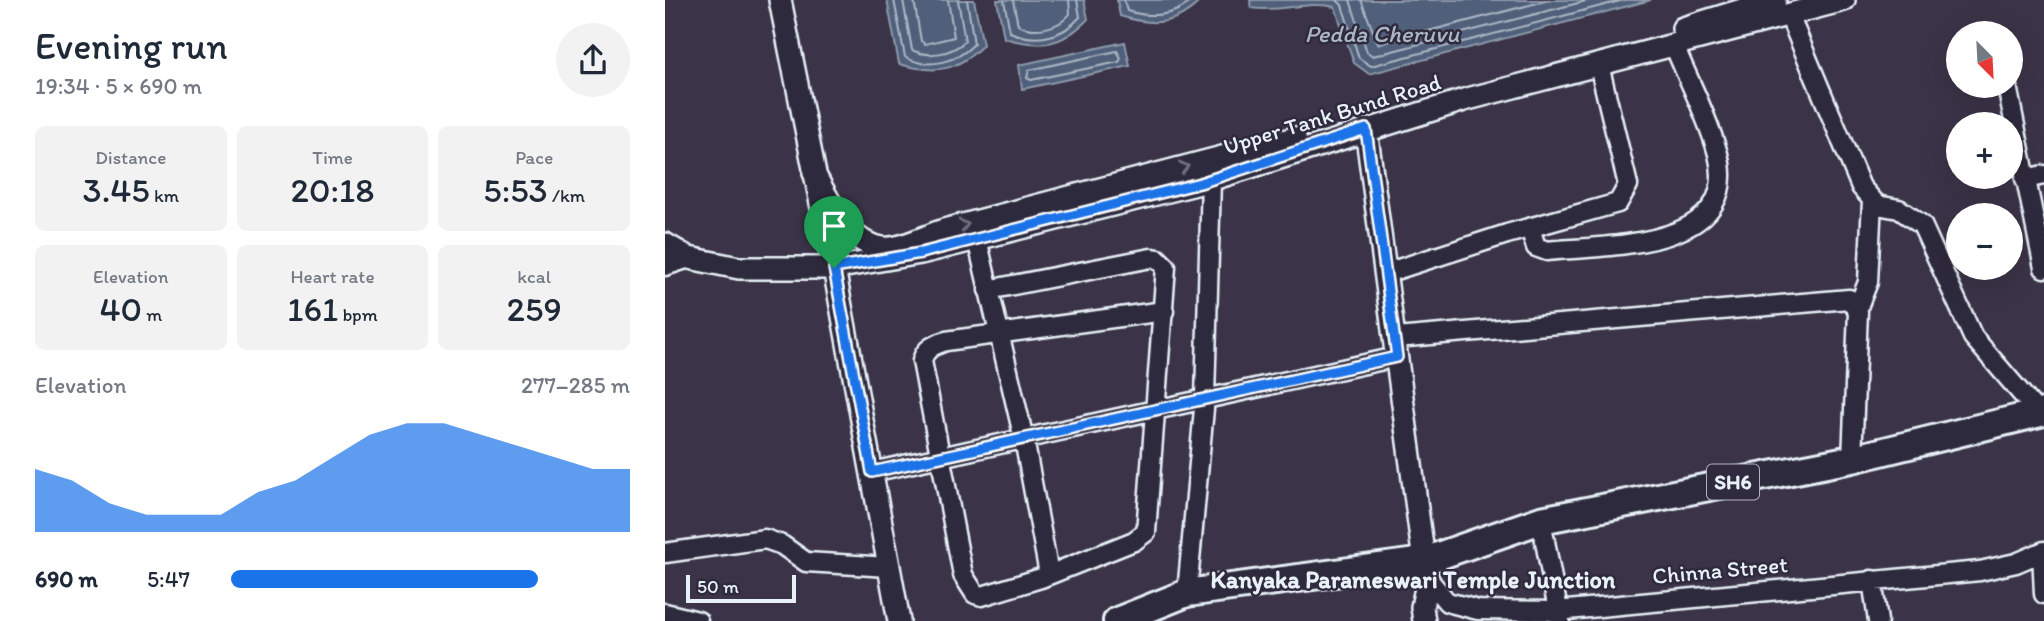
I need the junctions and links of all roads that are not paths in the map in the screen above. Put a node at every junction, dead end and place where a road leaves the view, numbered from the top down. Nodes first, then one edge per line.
1 (780, 0) edge
2 (1844, 0) edge
3 (1782, 7) edge
4 (1674, 45) junction
5 (1599, 65) junction
6 (2009, 98) edge
7 (1366, 129) junction
8 (814, 173) junction
9 (2044, 175) edge
10 (2025, 179) junction
11 (1211, 180) junction
12 (1872, 201) junction
13 (1530, 228) junction
14 (977, 239) junction
15 (665, 244) edge
16 (689, 258) junction
17 (665, 266) edge
18 (834, 268) junction
19 (2044, 268) edge
20 (1386, 273) junction
21 (988, 290) junction
22 (1858, 307) junction
23 (1164, 311) junction
24 (998, 334) junction
25 (1397, 348) junction
26 (1205, 398) junction
27 (1156, 408) junction
28 (2041, 413) edge
29 (1024, 439) junction
30 (939, 457) junction
31 (1852, 459) junction
32 (872, 472) junction
33 (1541, 520) junction
34 (2043, 552) edge
35 (665, 553) edge
36 (889, 567) junction
37 (1426, 570) junction
38 (1049, 575) junction
39 (1872, 580) junction
40 (1187, 593) junction
41 (2044, 594) edge
42 (665, 613) edge
43 (1479, 616) edge
44 (1559, 616) edge
45 (698, 621) edge
46 (899, 621) edge
47 (1117, 621) edge
48 (1425, 621) edge
49 (1878, 621) edge

1 - 8 street
2 - 3 street, Upper Tank Bund Road
3 - 4 street, Upper Tank Bund Road
8 -> 3 street, Upper Tank Bund Road
3 - 12 street
4 - 5 street, Upper Tank Bund Road
4 - 13 street
5 - 7 street, Upper Tank Bund Road
5 - 13 street
6 - 10 street
7 - 11 street, Upper Tank Bund Road
7 - 20 street
8 - 18 street
9 - 10 street
10 - 19 street
11 - 14 street, Upper Tank Bund Road
11 - 26 street
12 - 22 street
12 - 28 street
13 - 20 street
14 - 18 street, Upper Tank Bund Road
14 - 21 street
15 - 16 street, Upper Tank Bund Road
16 - 17 street
16 - 18 street, Upper Tank Bund Road
18 - 32 street
20 - 25 street
21 - 23 street
21 - 24 street
22 - 25 street
22 - 31 street
23 - 24 street
23 - 27 street
24 - 29 street
24 - 30 street
25 - 26 street
25 - 37 street
26 - 27 street
26 - 40 street
27 - 29 street
27 - 38 street
28 - 31 main road, SH6
29 - 30 street
29 - 38 street
30 - 32 street
30 - 38 street
31 - 33 main road, SH6
32 - 36 street
33 - 37 main road, SH6
33 - 44 street
34 - 39 street, Chinna Street
34 - 41 street
35 - 36 street
36 - 46 street
37 - 40 main road
37 - 43 street, Chinna Street
37 - 48 street
39 - 44 street, Chinna Street
39 - 49 street
40 - 47 main road
42 - 45 street
43 - 44 street, Chinna Street

